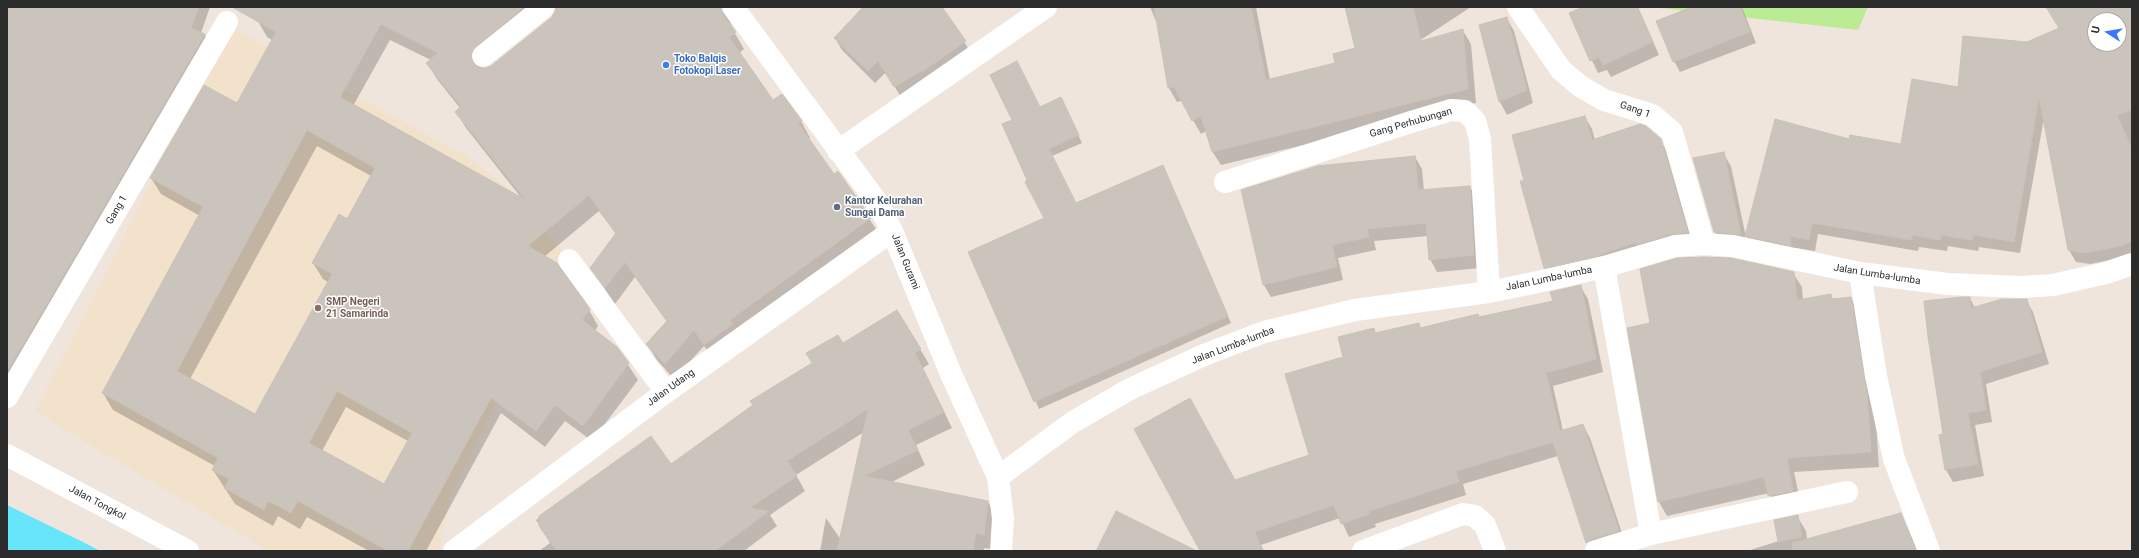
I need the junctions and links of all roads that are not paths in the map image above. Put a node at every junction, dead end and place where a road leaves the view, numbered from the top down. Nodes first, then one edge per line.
1 (544, 7) edge
2 (733, 7) edge
3 (1046, 7) edge
4 (1518, 7) edge
5 (227, 22) dead end
6 (483, 56) dead end
7 (838, 151) junction
8 (1225, 182) dead end
9 (892, 231) junction
10 (1704, 244) junction
11 (569, 260) dead end
12 (2132, 264) edge
13 (1604, 267) junction
14 (1860, 274) junction
15 (1489, 292) junction
16 (666, 392) junction
17 (7, 398) edge
18 (7, 455) edge
19 (998, 477) junction
20 (1847, 492) dead end
21 (1651, 534) junction
22 (188, 551) edge
23 (454, 551) edge
24 (1001, 551) edge
25 (1362, 551) edge
26 (1495, 551) edge
27 (1596, 551) edge
28 (1929, 551) edge

1 - 6 street
2 - 7 street, Jalan Gurami
3 - 7 street
4 - 10 street, Gang 1
5 - 17 street, Gang 1
7 - 9 street, Jalan Gurami
8 - 15 street, Gang Perhubungan
9 - 16 street, Jalan Udang
9 - 19 street, Jalan Gurami
10 - 13 street, Jalan Lumba-lumba
10 - 14 street, Jalan Lumba-lumba
11 - 16 street
12 - 14 street, Jalan Lumba-lumba
13 - 15 street, Jalan Lumba-lumba
13 - 21 street
14 - 28 street
15 - 19 street, Jalan Lumba-lumba
16 - 23 street, Jalan Udang
18 - 22 street, Jalan Tongkol
19 - 24 street, Jalan Gurami
20 - 21 street
21 - 27 street
25 - 26 street

